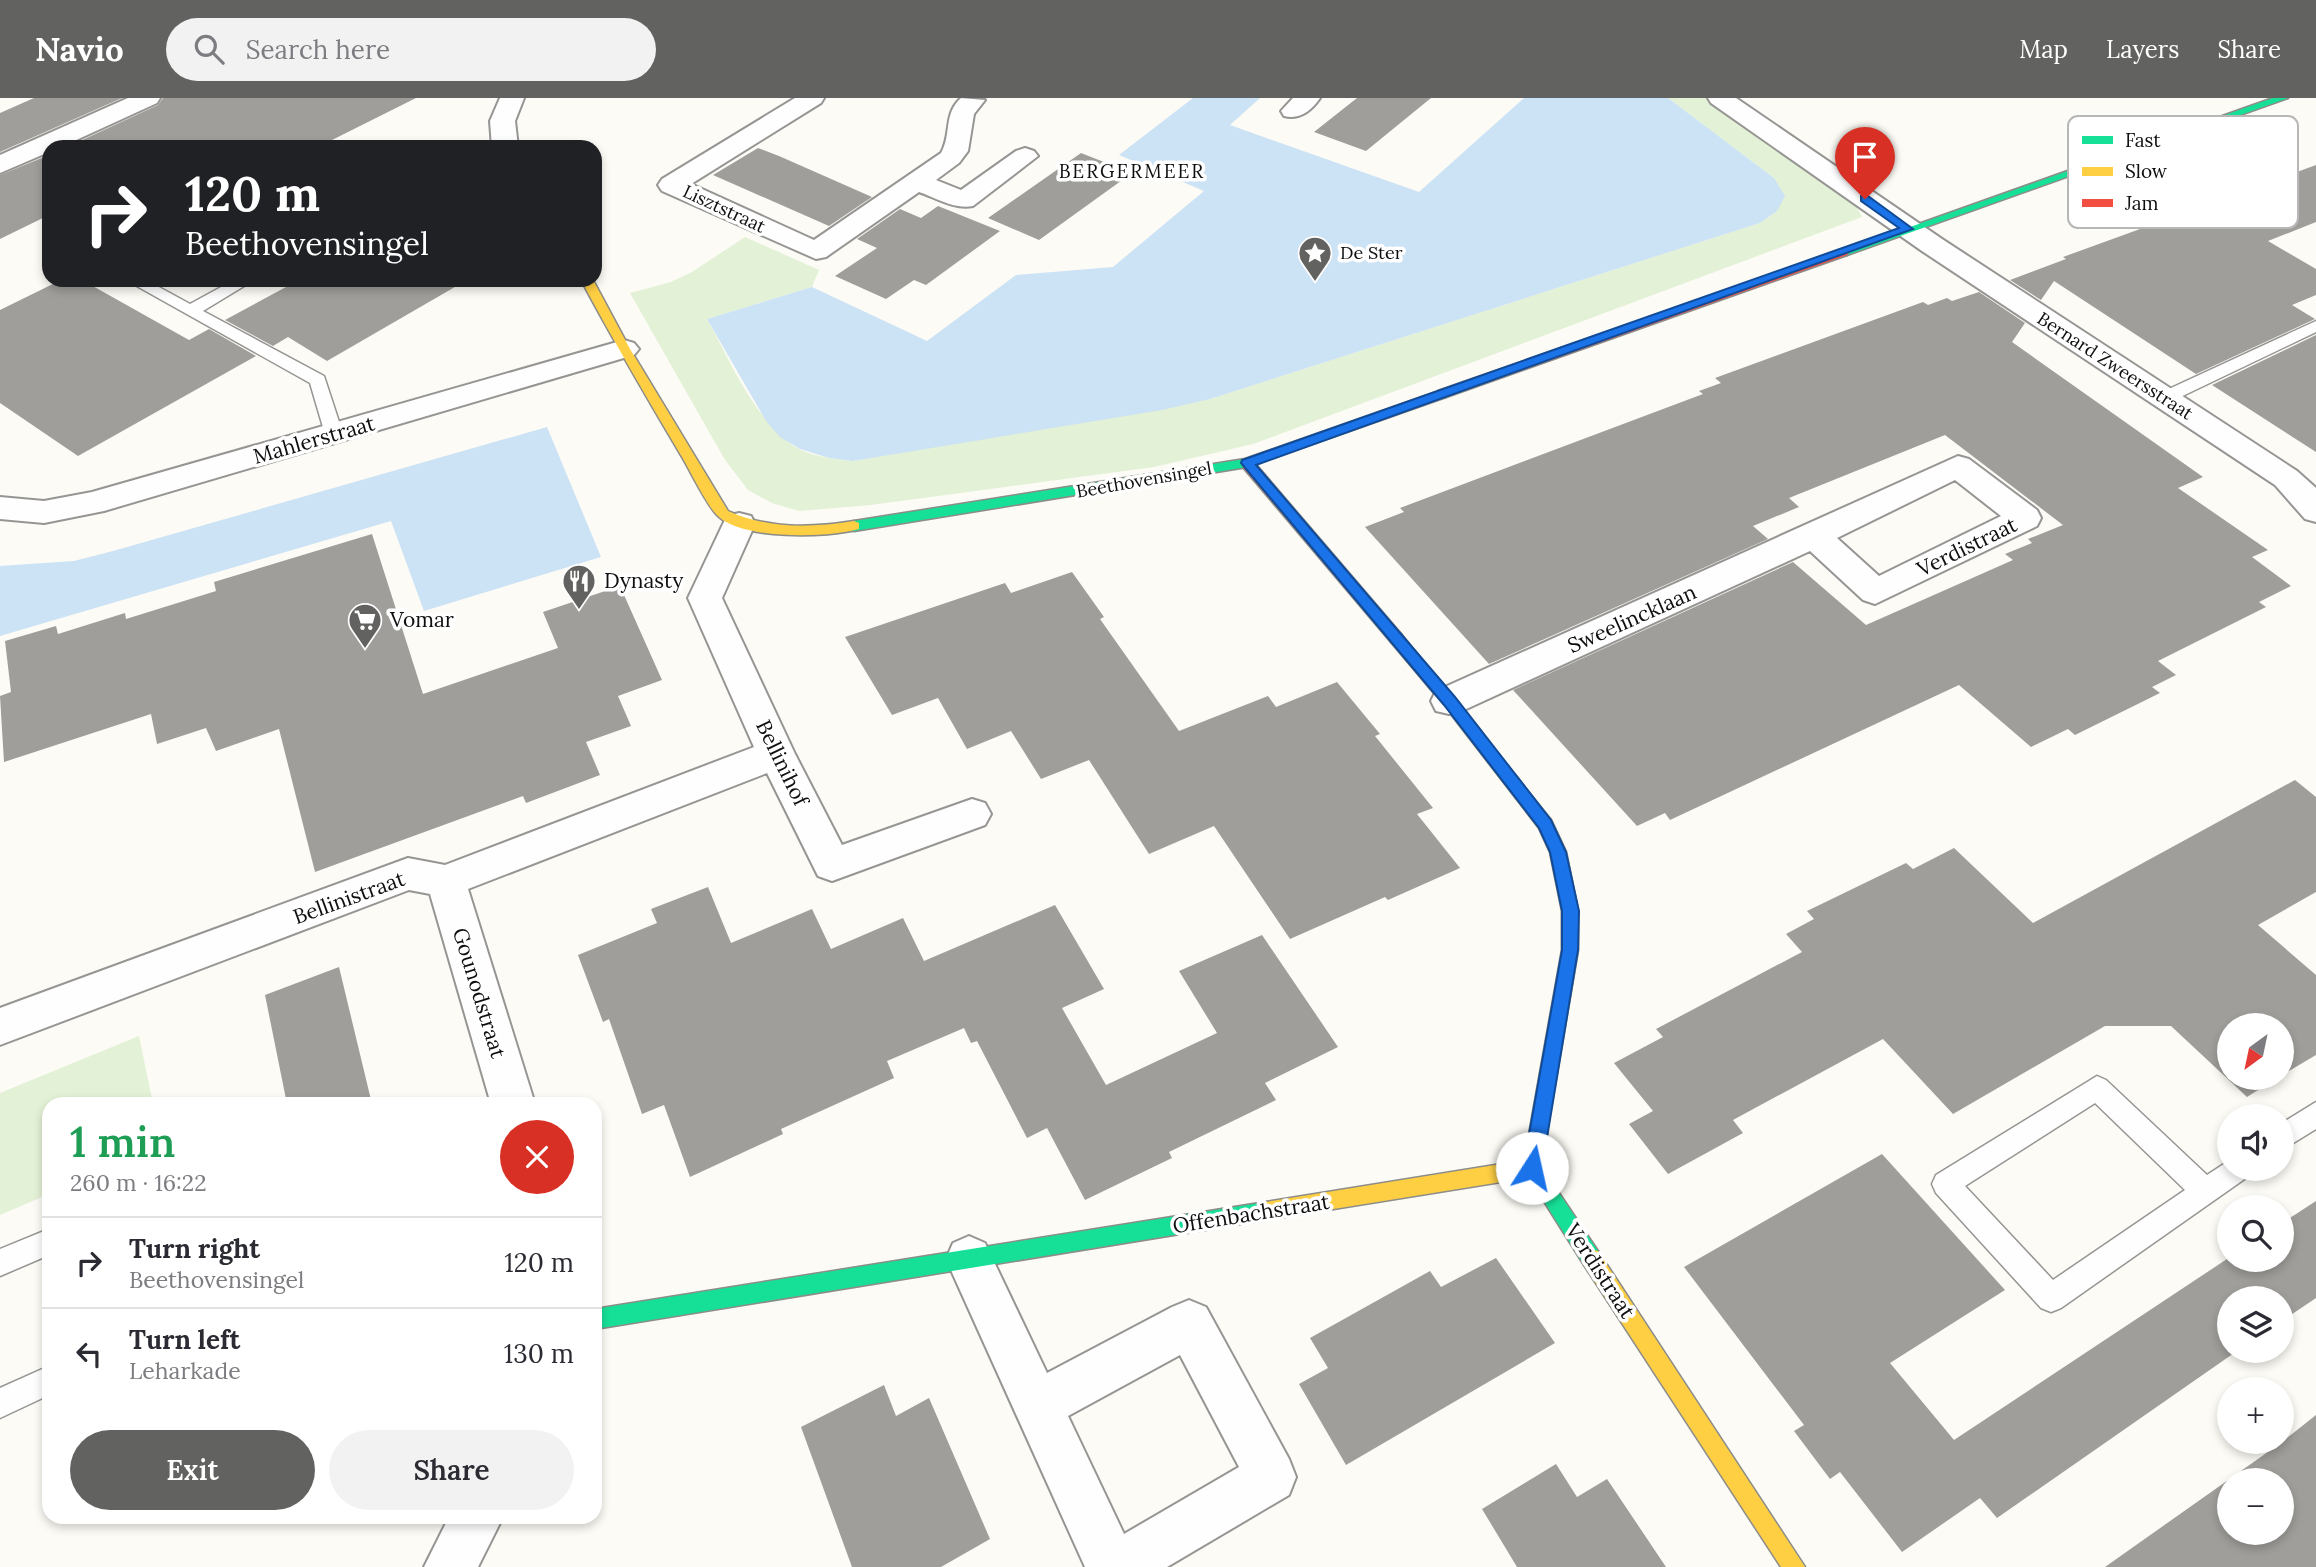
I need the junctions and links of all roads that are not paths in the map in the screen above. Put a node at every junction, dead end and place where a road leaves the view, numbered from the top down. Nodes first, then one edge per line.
1 (148, 98) edge
2 (512, 98) edge
3 (812, 98) edge
4 (1720, 98) edge
5 (2283, 98) edge
6 (973, 99) edge
7 (2231, 116) edge
8 (55, 140) edge
9 (504, 140) edge
10 (42, 146) edge
11 (1025, 156) dead end
12 (0, 165) edge
13 (2068, 173) edge
14 (918, 182) junction
15 (1907, 229) junction
16 (146, 287) edge
17 (234, 287) edge
18 (591, 287) edge
19 (190, 312) junction
20 (2316, 326) edge
21 (624, 349) junction
22 (2164, 398) junction
23 (334, 434) junction
24 (1247, 463) junction
25 (0, 508) edge
26 (2316, 511) edge
27 (739, 524) junction
28 (1814, 537) junction
29 (1449, 701) junction
30 (776, 754) junction
31 (972, 814) dead end
32 (446, 881) junction
33 (0, 1027) edge
34 (511, 1097) edge
35 (2316, 1114) edge
36 (2294, 1130) edge
37 (1532, 1168) junction
38 (2220, 1181) edge
39 (2205, 1191) junction
40 (42, 1245) edge
41 (969, 1259) junction
42 (0, 1263) edge
43 (602, 1318) edge
44 (42, 1383) edge
45 (0, 1403) edge
46 (1038, 1405) junction
47 (473, 1524) edge
48 (450, 1567) edge
49 (1115, 1567) edge
50 (1794, 1567) edge

1 - 8 street
2 - 9 street
3 - 14 street, Lisztstraat
4 - 15 street, Bernard Zweersstraat
5 - 7 street, Beethovensingel
6 - 14 street, Lisztstraat
10 - 12 street
11 - 14 street
13 - 15 street, Beethovensingel
15 - 22 street, Bernard Zweersstraat
15 - 24 street, Beethovensingel
16 - 19 lane
17 - 19 lane
18 - 21 street
19 - 23 lane
20 - 22 lane
21 - 23 street, Mahlerstraat
21 - 27 street
22 - 26 street, Bernard Zweersstraat
23 - 25 street, Mahlerstraat
24 - 27 street, Beethovensingel
24 - 29 street
27 - 30 street, Bellinihof
28 - 28 street, Verdistraat
28 - 29 street, Sweelincklaan
29 - 37 street
30 - 31 street, Bellinihof
30 - 32 street
32 - 33 street, Bellinistraat
32 - 34 street, Gounodstraat
35 - 36 lane
37 - 41 street, Offenbachstraat
37 - 50 street, Verdistraat
38 - 39 lane
39 - 39 lane
40 - 42 lane
41 - 43 street, Offenbachstraat
41 - 46 street
44 - 45 lane
46 - 49 street
46 - 49 street
47 - 48 street

